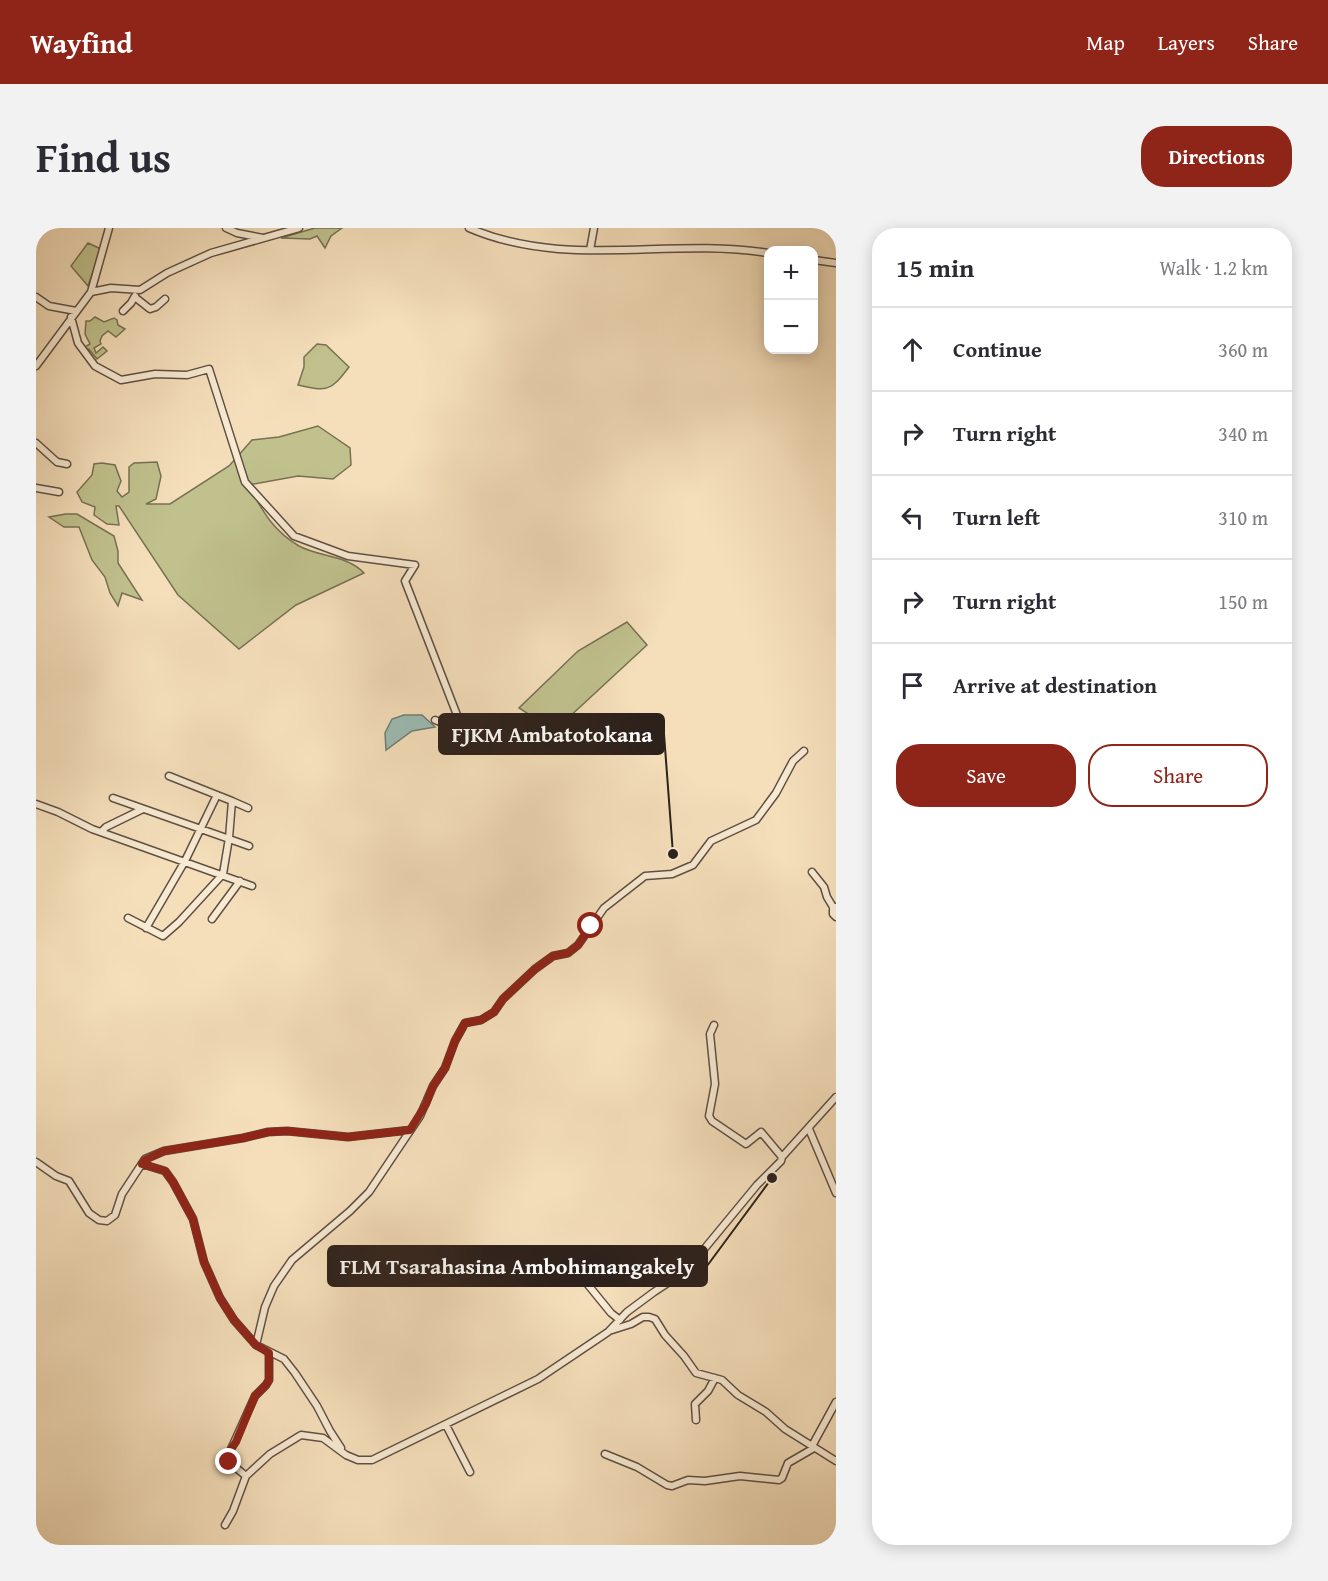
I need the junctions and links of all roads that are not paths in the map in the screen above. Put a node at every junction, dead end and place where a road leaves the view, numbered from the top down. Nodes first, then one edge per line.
1 (109, 228) edge
2 (226, 228) edge
3 (299, 228) edge
4 (469, 228) edge
5 (594, 228) edge
6 (267, 238) junction
7 (590, 250) junction
8 (764, 253) edge
9 (818, 261) edge
10 (836, 263) edge
11 (132, 289) junction
12 (91, 291) junction
13 (36, 297) edge
14 (136, 298) junction
15 (165, 299) dead end
16 (75, 311) junction
17 (123, 311) dead end
18 (71, 317) junction
19 (36, 366) edge
20 (36, 443) edge
21 (67, 464) dead end
22 (36, 488) edge
23 (59, 492) dead end
24 (435, 720) dead end
25 (804, 752) dead end
26 (169, 776) dead end
27 (218, 795) junction
28 (113, 798) dead end
29 (232, 801) junction
30 (36, 804) edge
31 (248, 808) dead end
32 (143, 809) junction
33 (200, 830) junction
34 (101, 832) junction
35 (229, 838) junction
36 (249, 846) dead end
37 (185, 861) junction
38 (812, 872) dead end
39 (223, 874) junction
40 (240, 881) junction
41 (252, 886) dead end
42 (834, 907) edge
43 (836, 917) edge
44 (128, 918) dead end
45 (212, 919) dead end
46 (146, 928) junction
47 (714, 1024) dead end
48 (836, 1097) edge
49 (809, 1129) junction
50 (410, 1130) junction
51 (782, 1156) junction
52 (36, 1162) edge
53 (142, 1164) junction
54 (836, 1193) edge
55 (581, 1271) dead end
56 (620, 1320) junction
57 (608, 1332) junction
58 (256, 1345) junction
59 (269, 1353) junction
60 (715, 1378) junction
61 (836, 1402) edge
62 (696, 1420) dead end
63 (446, 1425) junction
64 (813, 1447) junction
65 (605, 1454) dead end
66 (346, 1455) junction
67 (836, 1461) edge
68 (470, 1472) dead end
69 (246, 1476) junction
70 (225, 1526) dead end

1 - 12 street
2 - 6 street
3 - 6 street
4 - 7 street
5 - 7 street
6 - 11 street
7 - 8 street
9 - 10 street
11 - 12 street
11 - 14 street
12 - 16 street
13 - 16 street
14 - 15 street
14 - 17 street
16 - 18 street
18 - 19 street
18 - 24 street
20 - 21 street
22 - 23 street
25 - 50 street
26 - 27 street
27 - 29 street
27 - 33 street
28 - 32 street
29 - 31 street
29 - 35 street
30 - 34 street
32 - 33 street
32 - 34 street
33 - 35 street
33 - 37 street
34 - 37 street
35 - 36 street
35 - 39 street
37 - 39 street
37 - 46 street
38 - 42 street
39 - 40 street
39 - 46 street
40 - 41 street
40 - 45 street
42 - 43 street
44 - 46 street
47 - 51 street
48 - 49 street
49 - 51 street
49 - 54 street
50 - 53 street
50 - 58 street
51 - 56 street
52 - 53 street
53 - 58 street
55 - 56 street
56 - 57 street
57 - 60 street
57 - 63 street
58 - 59 street
59 - 66 street
59 - 69 street
60 - 62 street
60 - 64 street
61 - 64 street
63 - 66 street
63 - 68 street
64 - 65 street
64 - 67 street
66 - 69 street
69 - 70 street

